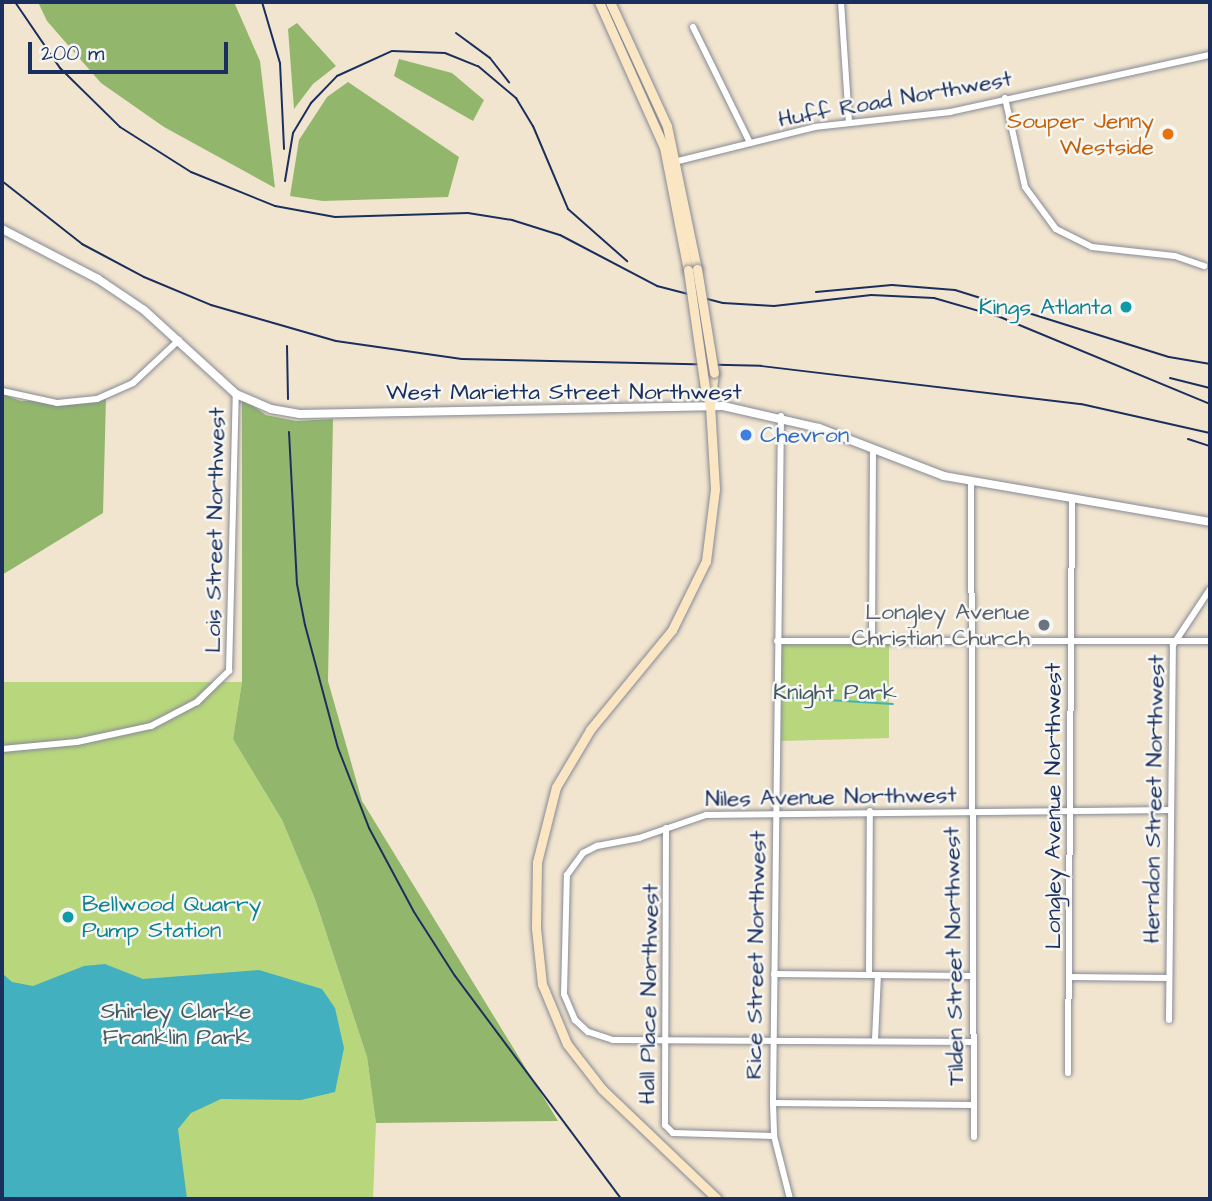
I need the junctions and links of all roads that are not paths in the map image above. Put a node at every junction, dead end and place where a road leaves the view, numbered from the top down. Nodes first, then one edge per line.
1 (598, 2) edge
2 (610, 2) edge
3 (841, 2) edge
4 (693, 27) dead end
5 (1210, 55) edge
6 (1005, 98) junction
7 (849, 121) junction
8 (750, 144) junction
9 (672, 163) junction
10 (2, 229) edge
11 (1204, 266) dead end
12 (179, 340) junction
13 (2, 391) edge
14 (236, 394) junction
15 (710, 405) junction
16 (781, 416) junction
17 (873, 450) junction
18 (971, 481) junction
19 (1072, 498) junction
20 (1210, 522) edge
21 (1210, 589) edge
22 (972, 639) junction
23 (1072, 639) junction
24 (1176, 639) junction
25 (872, 640) junction
26 (777, 641) junction
27 (1210, 641) edge
28 (2, 749) edge
29 (1171, 810) junction
30 (870, 811) junction
31 (970, 811) junction
32 (1070, 811) junction
33 (775, 812) junction
34 (666, 828) junction
35 (774, 974) junction
36 (869, 975) junction
37 (878, 975) junction
38 (971, 976) junction
39 (1069, 977) junction
40 (1170, 978) junction
41 (1169, 1020) dead end
42 (773, 1039) junction
43 (666, 1040) junction
44 (875, 1040) junction
45 (974, 1042) junction
46 (1068, 1073) dead end
47 (773, 1103) junction
48 (974, 1105) junction
49 (774, 1136) junction
50 (974, 1137) dead end
51 (717, 1199) edge
52 (790, 1199) edge

1 - 9 main road
2 - 9 main road
3 - 7 street
4 - 8 street
5 - 6 street, Huff Road Northwest
6 - 7 street, Huff Road Northwest
6 - 11 street
7 - 8 street, Huff Road Northwest
8 - 9 street, Huff Road Northwest
9 - 15 main road, bridge
10 - 12 street, West Marietta Street Northwest
12 - 13 street
12 - 14 street, West Marietta Street Northwest
14 - 15 street, West Marietta Street Northwest
14 - 28 street, Lois Street Northwest
15 - 16 street, West Marietta Street Northwest
15 - 51 main road
16 - 17 street, West Marietta Street Northwest
16 - 26 street, Rice Street Northwest
17 - 18 street, West Marietta Street Northwest
17 - 25 street
18 - 19 street, West Marietta Street Northwest
18 - 22 street, Tilden Street Northwest
19 - 20 street, West Marietta Street Northwest
19 - 23 street, Longley Avenue Northwest
21 - 24 street, Herndon Street Northwest
22 - 23 street
22 - 25 street
22 - 31 street, Tilden Street Northwest
23 - 24 street
23 - 32 street, Longley Avenue Northwest
24 - 27 street
24 - 29 street, Herndon Street Northwest
25 - 26 street
26 - 33 street, Rice Street Northwest
29 - 32 street, Niles Avenue Northwest
29 - 40 street, Herndon Street Northwest
30 - 31 street, Niles Avenue Northwest
30 - 33 street, Niles Avenue Northwest
30 - 36 street
31 - 32 street, Niles Avenue Northwest
31 - 38 street, Tilden Street Northwest
32 - 39 street, Longley Avenue Northwest
33 - 34 street, Niles Avenue Northwest
33 - 35 street, Rice Street Northwest
34 - 43 street, Hall Place Northwest
34 - 43 street, Niles Avenue Northwest
35 - 36 street
35 - 42 street, Rice Street Northwest
36 - 37 street
37 - 38 street
37 - 44 street
38 - 45 street, Tilden Street Northwest
39 - 40 street
39 - 46 street, Longley Avenue Northwest
40 - 41 street, Herndon Street Northwest
42 - 43 street, Niles Avenue Northwest
42 - 44 street, Niles Avenue Northwest
42 - 47 street, Rice Street Northwest
43 - 49 street, Hall Place Northwest
44 - 45 street, Niles Avenue Northwest
45 - 48 street, Tilden Street Northwest
47 - 48 street
47 - 49 street, Rice Street Northwest
48 - 50 street, Tilden Street Northwest
49 - 52 street, Rice Street Northwest

